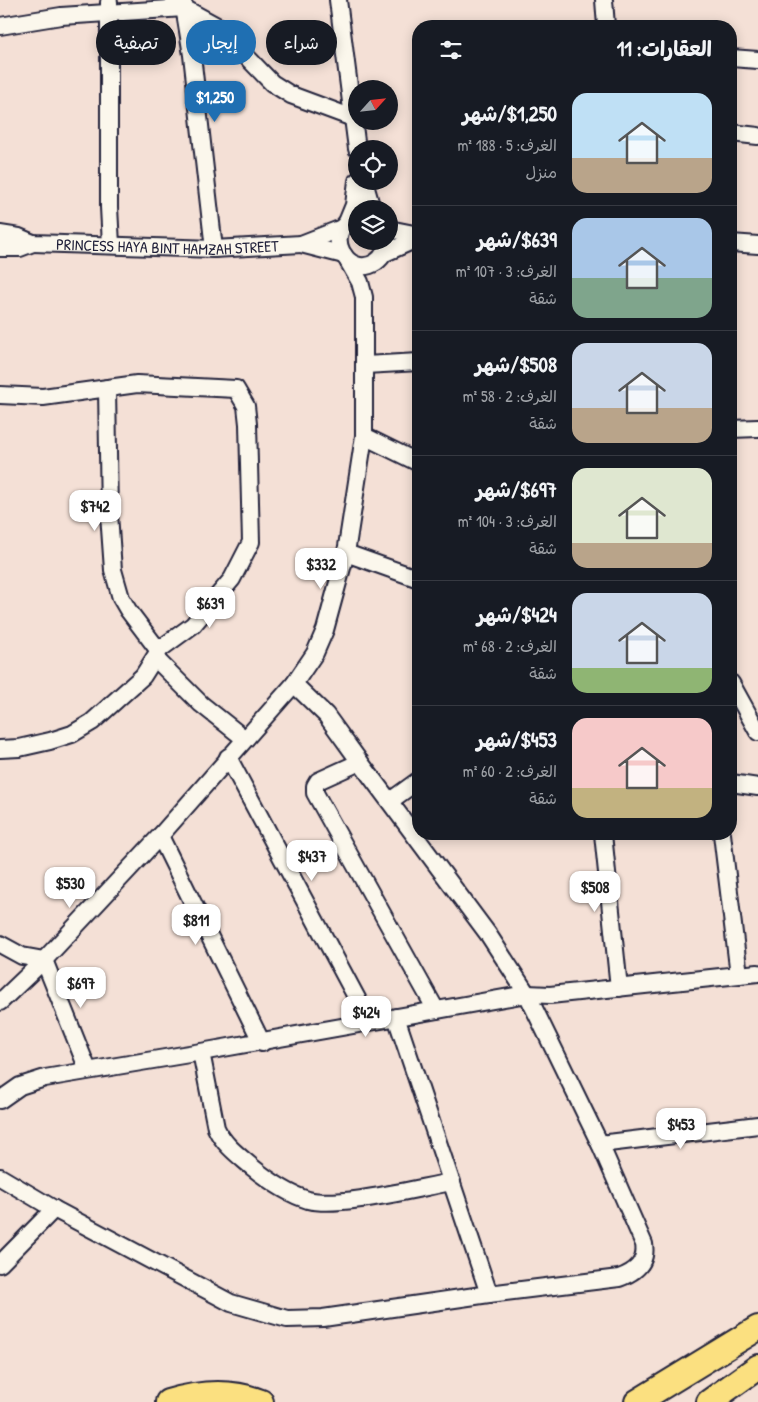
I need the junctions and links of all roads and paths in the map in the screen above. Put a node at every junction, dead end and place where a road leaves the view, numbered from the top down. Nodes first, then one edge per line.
1 (338, 0) edge
2 (604, 0) edge
3 (184, 4) edge
4 (109, 6) edge
5 (606, 20) edge
6 (0, 26) edge
7 (737, 58) edge
8 (758, 60) edge
9 (348, 80) edge
10 (348, 116) edge
11 (737, 134) edge
12 (758, 136) edge
13 (348, 223) edge
14 (348, 225) edge
15 (398, 231) edge
16 (0, 234) edge
17 (412, 235) edge
18 (412, 240) edge
19 (33, 243) junction
20 (737, 243) edge
21 (301, 244) junction
22 (111, 245) junction
23 (758, 245) edge
24 (0, 248) edge
25 (214, 249) junction
26 (382, 252) edge
27 (346, 258) junction
28 (364, 297) junction
29 (412, 362) edge
30 (364, 365) junction
31 (107, 388) junction
32 (0, 395) edge
33 (758, 428) edge
34 (737, 429) edge
35 (364, 436) junction
36 (412, 460) edge
37 (346, 553) junction
38 (412, 577) edge
39 (157, 655) junction
40 (294, 684) junction
41 (737, 694) edge
42 (758, 732) edge
43 (245, 739) junction
44 (0, 749) edge
45 (228, 757) junction
46 (360, 762) junction
47 (737, 784) edge
48 (412, 785) edge
49 (758, 787) edge
50 (390, 801) junction
51 (412, 831) edge
52 (160, 836) junction
53 (419, 840) edge
54 (604, 840) edge
55 (723, 840) edge
56 (0, 944) edge
57 (44, 960) junction
58 (758, 973) edge
59 (739, 975) junction
60 (619, 988) junction
61 (527, 994) junction
62 (0, 1002) edge
63 (436, 1010) junction
64 (396, 1017) junction
65 (369, 1021) junction
66 (262, 1043) junction
67 (201, 1052) junction
68 (88, 1070) junction
69 (0, 1100) edge
70 (758, 1125) edge
71 (600, 1144) junction
72 (2, 1182) edge
73 (452, 1182) junction
74 (54, 1209) junction
75 (0, 1264) edge
76 (489, 1294) junction
77 (758, 1328) edge
78 (758, 1367) edge
79 (168, 1402) edge
80 (261, 1402) edge
81 (638, 1402) edge
82 (709, 1402) edge

1 - 9 street
2 - 5 street
3 - 4 street
3 - 10 street
3 - 25 street
4 - 6 street
4 - 22 street
7 - 8 street
11 - 12 street
13 - 21 street, PRINCESS HAYA BINT HAMZAH STREET
14 - 27 street
15 - 17 street
16 - 19 street, PRINCESS HAYA BINT HAMZAH STREET
18 - 26 street
19 - 22 street, PRINCESS HAYA BINT HAMZAH STREET
19 - 24 street, PRINCESS HAYA BINT HAMZAH STREET
20 - 23 street
21 - 25 street, PRINCESS HAYA BINT HAMZAH STREET
21 - 27 street, PRINCESS HAYA BINT HAMZAH STREET
22 - 25 street, PRINCESS HAYA BINT HAMZAH STREET
26 - 27 street, PRINCESS HAYA BINT HAMZAH STREET
26 - 28 street
27 - 28 street
28 - 30 street
29 - 30 street
30 - 35 street
31 - 32 street
31 - 39 street
31 - 39 street
33 - 34 street
35 - 36 street
35 - 37 street
37 - 38 street
37 - 40 street
39 - 43 street
39 - 44 street
40 - 43 street
40 - 46 street
41 - 42 street
43 - 45 street
45 - 52 street
45 - 65 street
46 - 50 street
46 - 63 street
47 - 49 street
48 - 50 street
50 - 51 street
52 - 57 street
52 - 66 street
53 - 61 street
54 - 60 street
55 - 59 street
56 - 57 street
57 - 62 street
57 - 68 street
58 - 59 street
59 - 60 street
60 - 61 street
61 - 63 street
61 - 71 street
63 - 64 street
64 - 65 street
64 - 73 street
65 - 66 street
66 - 67 street
67 - 68 street
67 - 73 street
68 - 69 street
70 - 71 street
71 - 76 street
72 - 74 street
73 - 76 street
74 - 75 street
74 - 76 street
77 - 81 highway
78 - 82 highway
79 - 80 highway

